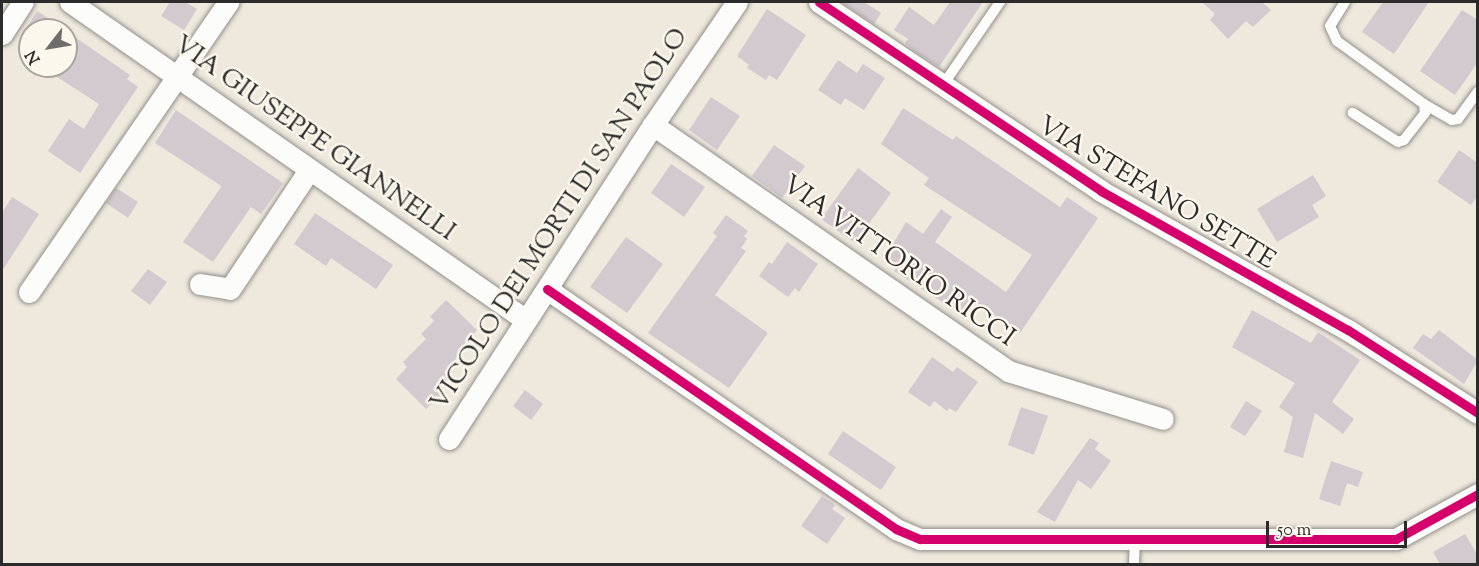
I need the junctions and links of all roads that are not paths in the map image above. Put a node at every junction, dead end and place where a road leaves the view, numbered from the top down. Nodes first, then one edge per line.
1 (23, 2) edge
2 (70, 2) edge
3 (228, 2) edge
4 (737, 2) edge
5 (819, 2) edge
6 (1000, 2) edge
7 (1345, 2) edge
8 (2, 34) edge
9 (177, 75) junction
10 (943, 85) junction
11 (1478, 90) edge
12 (1424, 104) junction
13 (1353, 113) dead end
14 (653, 125) junction
15 (309, 170) junction
16 (200, 284) dead end
17 (547, 289) junction
18 (29, 292) dead end
19 (526, 320) junction
20 (1478, 413) edge
21 (1163, 419) dead end
22 (449, 439) dead end
23 (1478, 494) edge
24 (1135, 540) junction
25 (1134, 564) edge

1 - 8 street
2 - 9 street, VIA GIUSEPPE GIANNELLI
3 - 9 street
4 - 14 street, VICOLO DEI MORTI DI SAN PAOLO
5 - 10 street, VIA STEFANO SETTE
6 - 10 lane
7 - 12 lane
9 - 15 street, VIA GIUSEPPE GIANNELLI
9 - 18 street
10 - 20 street, VIA STEFANO SETTE
11 - 12 lane
12 - 13 lane
14 - 17 street, VICOLO DEI MORTI DI SAN PAOLO
14 - 21 street, VIA VITTORIO RICCI
15 - 16 street
15 - 19 street, VIA GIUSEPPE GIANNELLI
17 - 19 street, VICOLO DEI MORTI DI SAN PAOLO
17 - 24 street
19 - 22 street, VICOLO DEI MORTI DI SAN PAOLO
23 - 24 street
24 - 25 lane

